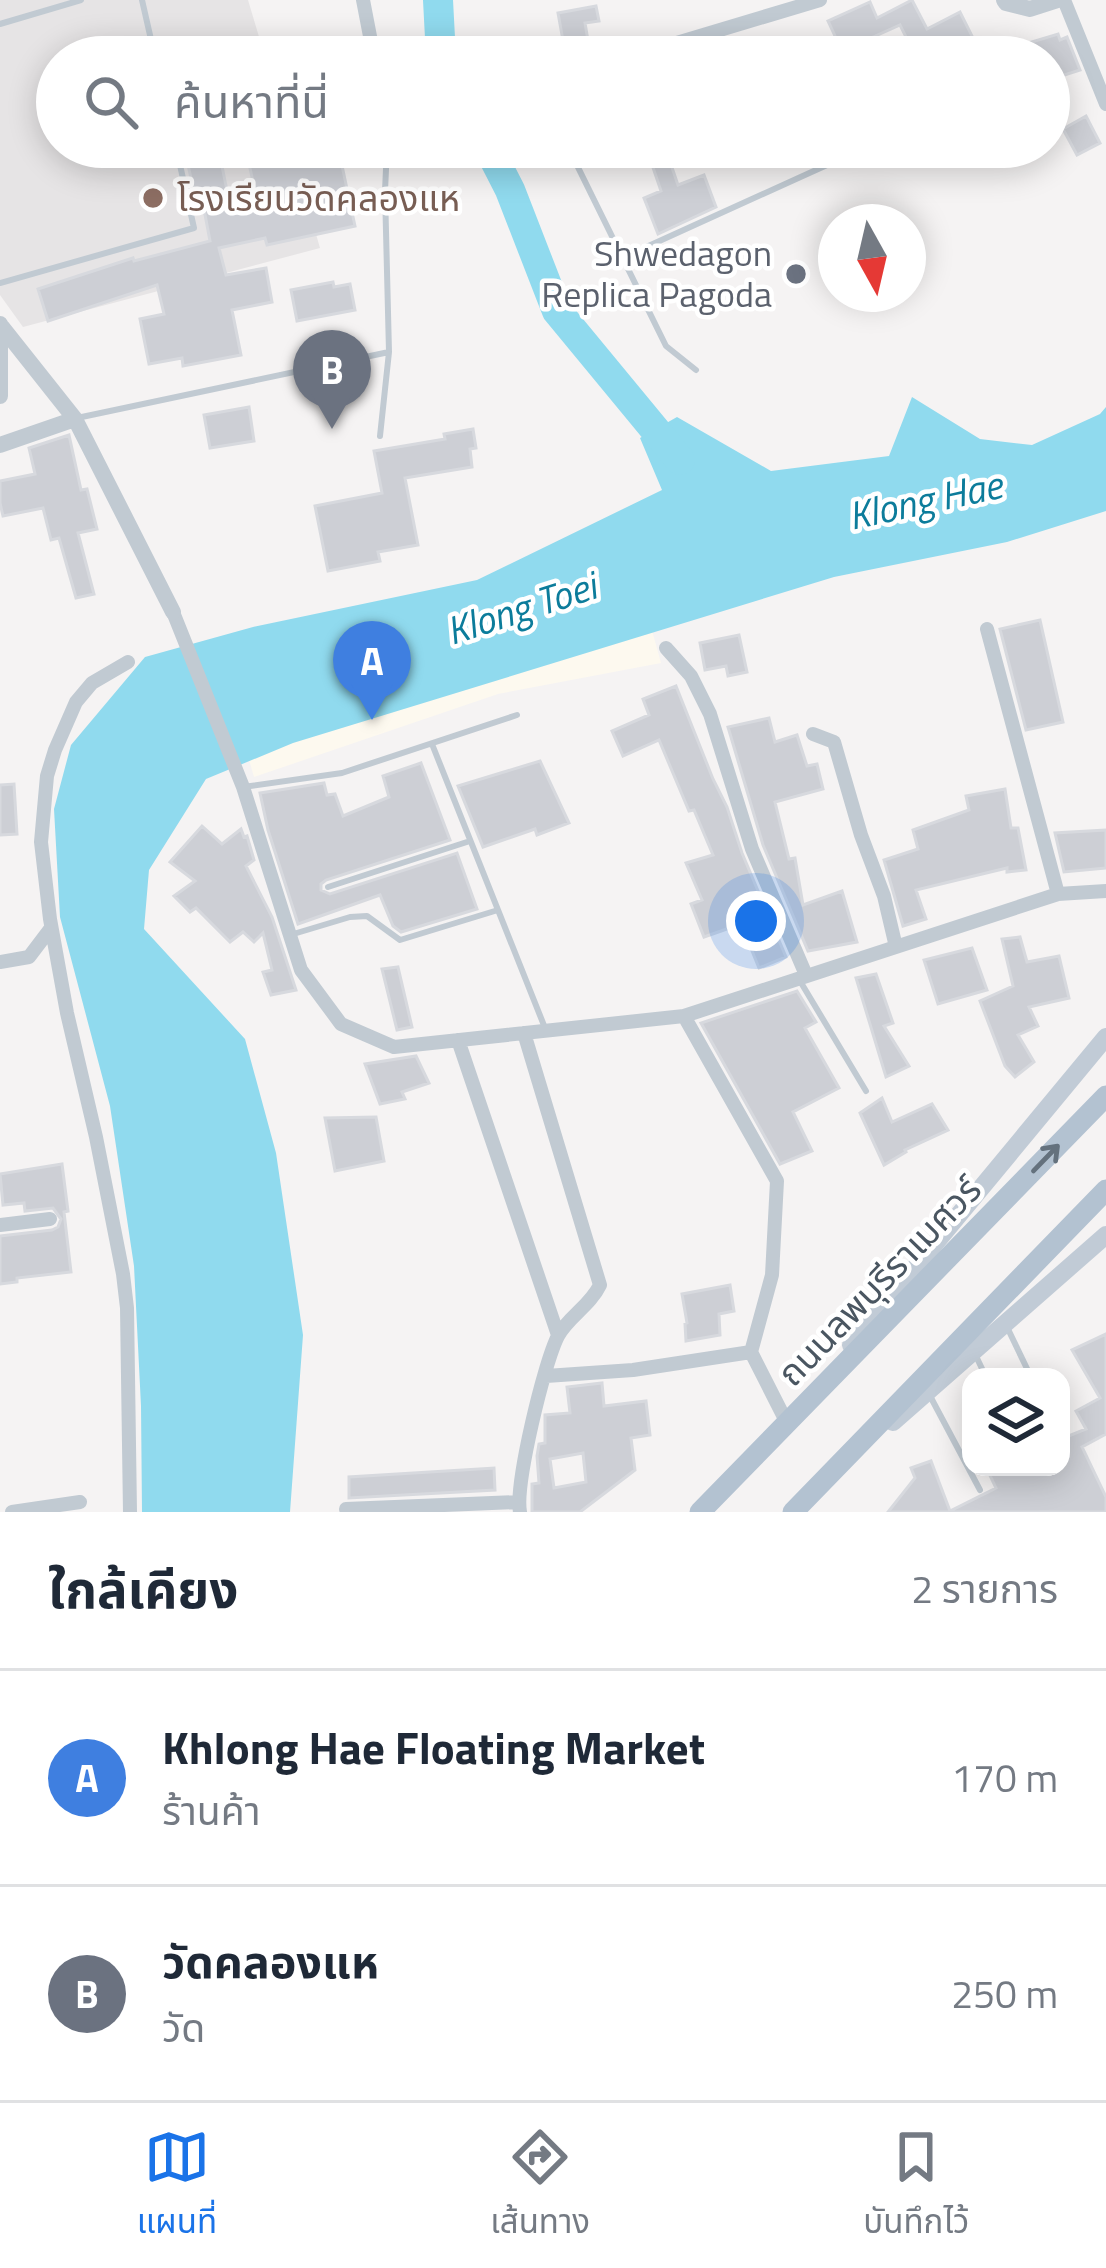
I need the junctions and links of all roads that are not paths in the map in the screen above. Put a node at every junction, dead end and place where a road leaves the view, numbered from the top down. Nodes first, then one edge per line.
1 (81, 0) edge
2 (142, 0) edge
3 (363, 0) edge
4 (820, 0) edge
5 (1004, 0) edge
6 (1061, 0) edge
7 (0, 24) edge
8 (150, 36) edge
9 (370, 36) edge
10 (700, 36) edge
11 (1106, 104) edge
12 (181, 168) edge
13 (386, 168) edge
14 (578, 168) edge
15 (820, 168) edge
16 (622, 258) junction
17 (0, 283) edge
18 (1, 325) edge
19 (389, 352) junction
20 (696, 370) dead end
21 (0, 397) edge
22 (75, 418) junction
23 (380, 436) dead end
24 (0, 445) edge
25 (173, 612) joint
26 (986, 629) dead end
27 (665, 648) dead end
28 (128, 662) dead end
29 (517, 715) dead end
30 (813, 734) dead end
31 (432, 744) junction
32 (240, 780) junction
33 (470, 841) junction
34 (328, 887) dead end
35 (1106, 891) edge
36 (1058, 894) junction
37 (498, 910) junction
38 (51, 928) junction
39 (290, 935) junction
40 (896, 947) junction
41 (0, 962) edge
42 (802, 977) junction
43 (684, 1016) junction
44 (547, 1031) junction
45 (524, 1033) junction
46 (1106, 1036) edge
47 (458, 1040) junction
48 (866, 1091) dead end
49 (1106, 1096) edge
50 (1106, 1190) edge
51 (50, 1219) dead end
52 (0, 1225) edge
53 (1106, 1235) edge
54 (1005, 1324) junction
55 (558, 1335) junction
56 (974, 1351) junction
57 (752, 1352) junction
58 (982, 1368) edge
59 (1027, 1368) edge
60 (546, 1376) junction
61 (928, 1391) junction
62 (787, 1423) junction
63 (818, 1487) junction
64 (980, 1490) dead end
65 (80, 1502) dead end
66 (519, 1507) edge
67 (346, 1509) dead end
68 (12, 1512) edge
69 (130, 1512) edge
70 (700, 1512) edge
71 (793, 1512) edge

1 - 7 lane
2 - 8 lane
3 - 9 street
4 - 10 street
5 - 6 street
6 - 11 street
12 - 17 lane
13 - 19 lane
14 - 16 lane
15 - 16 lane
16 - 20 lane
18 - 21 street
18 - 22 street
19 - 22 lane
19 - 23 lane
22 - 24 street
22 - 25 street
25 - 32 street
26 - 36 street
27 - 42 street
28 - 38 street
29 - 31 lane
30 - 40 street
31 - 32 lane
31 - 33 lane
32 - 39 street
33 - 34 lane
33 - 37 lane
35 - 36 street
36 - 40 street
37 - 39 lane
37 - 44 lane
38 - 41 street
38 - 69 street
39 - 47 street
40 - 42 street
42 - 43 street
42 - 48 lane
43 - 44 street
43 - 57 street
44 - 45 street
45 - 47 street
45 - 55 street
46 - 62 main road
47 - 55 street
62 -> 49 main road, ถนนลพบุรีราเมศวร์
50 - 63 main road
51 - 52 street
53 - 54 main road
54 - 56 main road
54 - 59 lane
55 - 60 street
56 - 58 lane
56 - 61 main road
57 - 60 street
57 - 62 street
60 - 66 street
61 - 63 main road
61 - 64 lane
62 - 70 main road, ถนนลพบุรีราเมศวร์
63 - 71 main road
65 - 68 street
66 - 67 street

